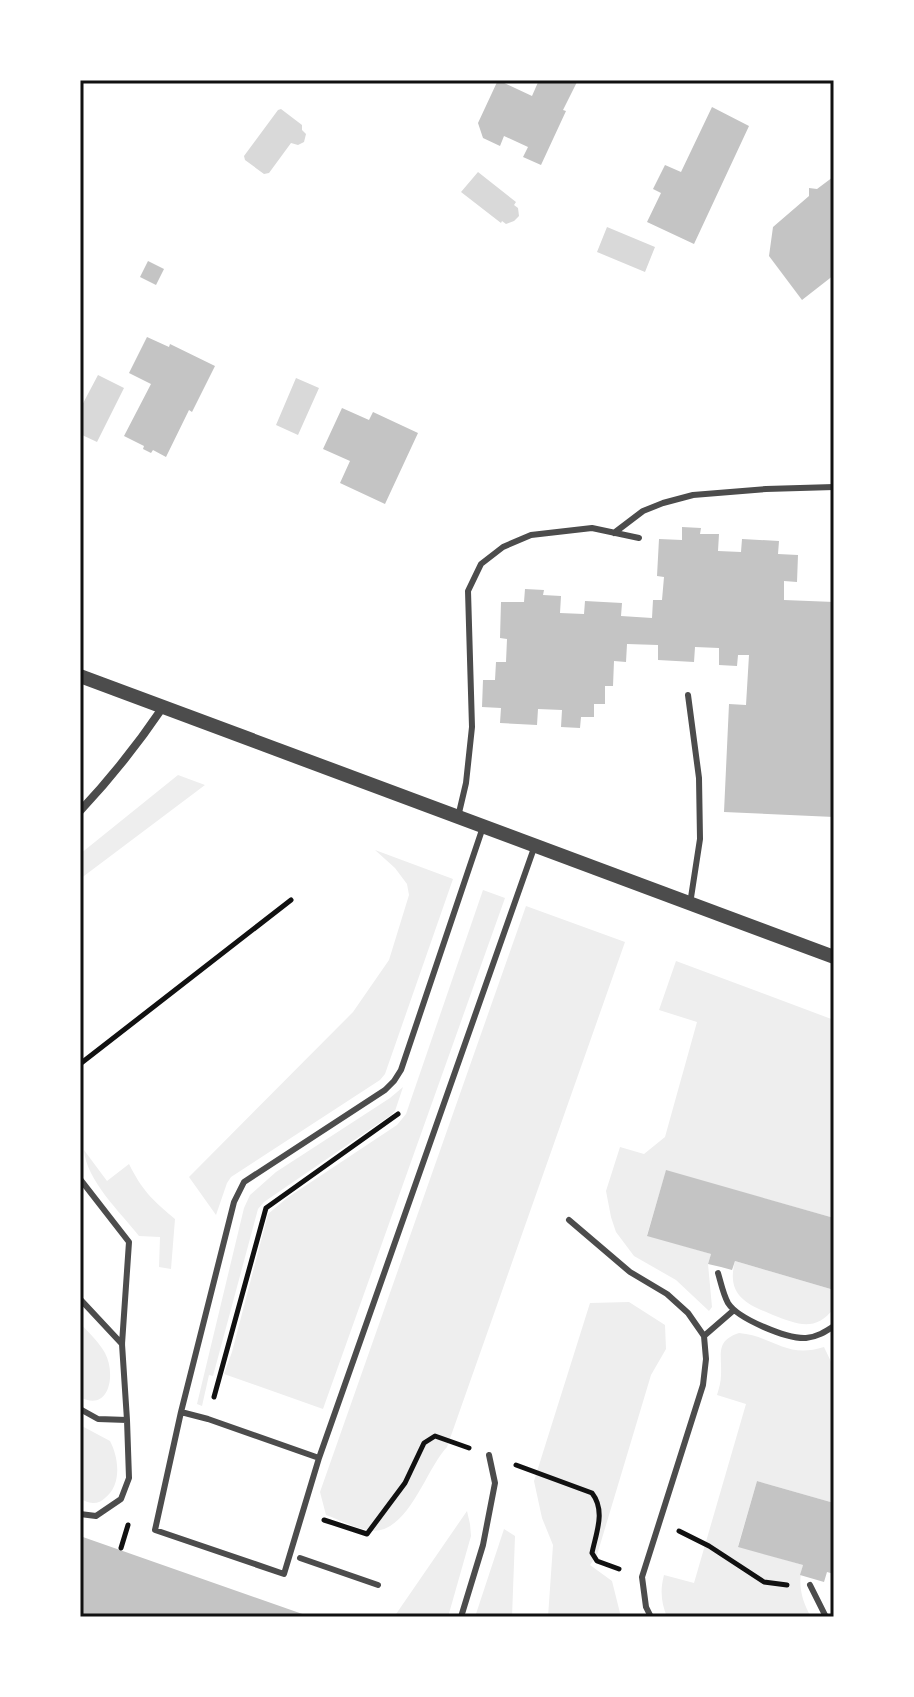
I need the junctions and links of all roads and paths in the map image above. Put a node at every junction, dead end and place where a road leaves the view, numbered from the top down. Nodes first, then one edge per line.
1 (834, 487) edge
2 (614, 533) junction
3 (639, 538) dead end
4 (80, 676) edge
5 (688, 695) dead end
6 (163, 707) junction
7 (80, 811) edge
8 (458, 817) junction
9 (483, 826) junction
10 (535, 845) junction
11 (291, 900) dead end
12 (690, 904) junction
13 (834, 957) edge
14 (80, 1064) edge
15 (80, 1179) edge
16 (569, 1220) dead end
17 (718, 1273) dead end
18 (80, 1299) edge
19 (734, 1310) junction
20 (834, 1326) edge
21 (704, 1336) junction
22 (122, 1344) junction
23 (80, 1409) edge
24 (181, 1412) junction
25 (127, 1420) junction
26 (457, 1443) dead end
27 (489, 1455) dead end
28 (319, 1458) junction
29 (534, 1472) dead end
30 (80, 1514) edge
31 (312, 1516) dead end
32 (709, 1546) dead end
33 (300, 1558) dead end
34 (628, 1573) dead end
35 (799, 1584) dead end
36 (378, 1585) dead end
37 (810, 1585) dead end
38 (461, 1617) edge
39 (651, 1617) edge
40 (826, 1617) edge

1 - 2 lane
2 - 3 lane
2 - 8 lane
4 - 6 street
5 - 12 lane
6 - 7 street
6 - 8 street
8 - 9 street
9 - 10 street
9 - 24 lane
10 - 12 street
10 - 28 lane
11 - 14 path
12 - 13 street
15 - 22 lane
16 - 21 lane
17 - 19 lane
18 - 22 lane
19 - 20 lane
19 - 21 lane
21 - 39 lane
22 - 25 lane
23 - 25 lane
24 - 28 lane
24 - 28 lane
25 - 30 lane
26 - 31 path
27 - 38 lane
29 - 34 path
32 - 35 path
33 - 36 lane
37 - 40 lane

